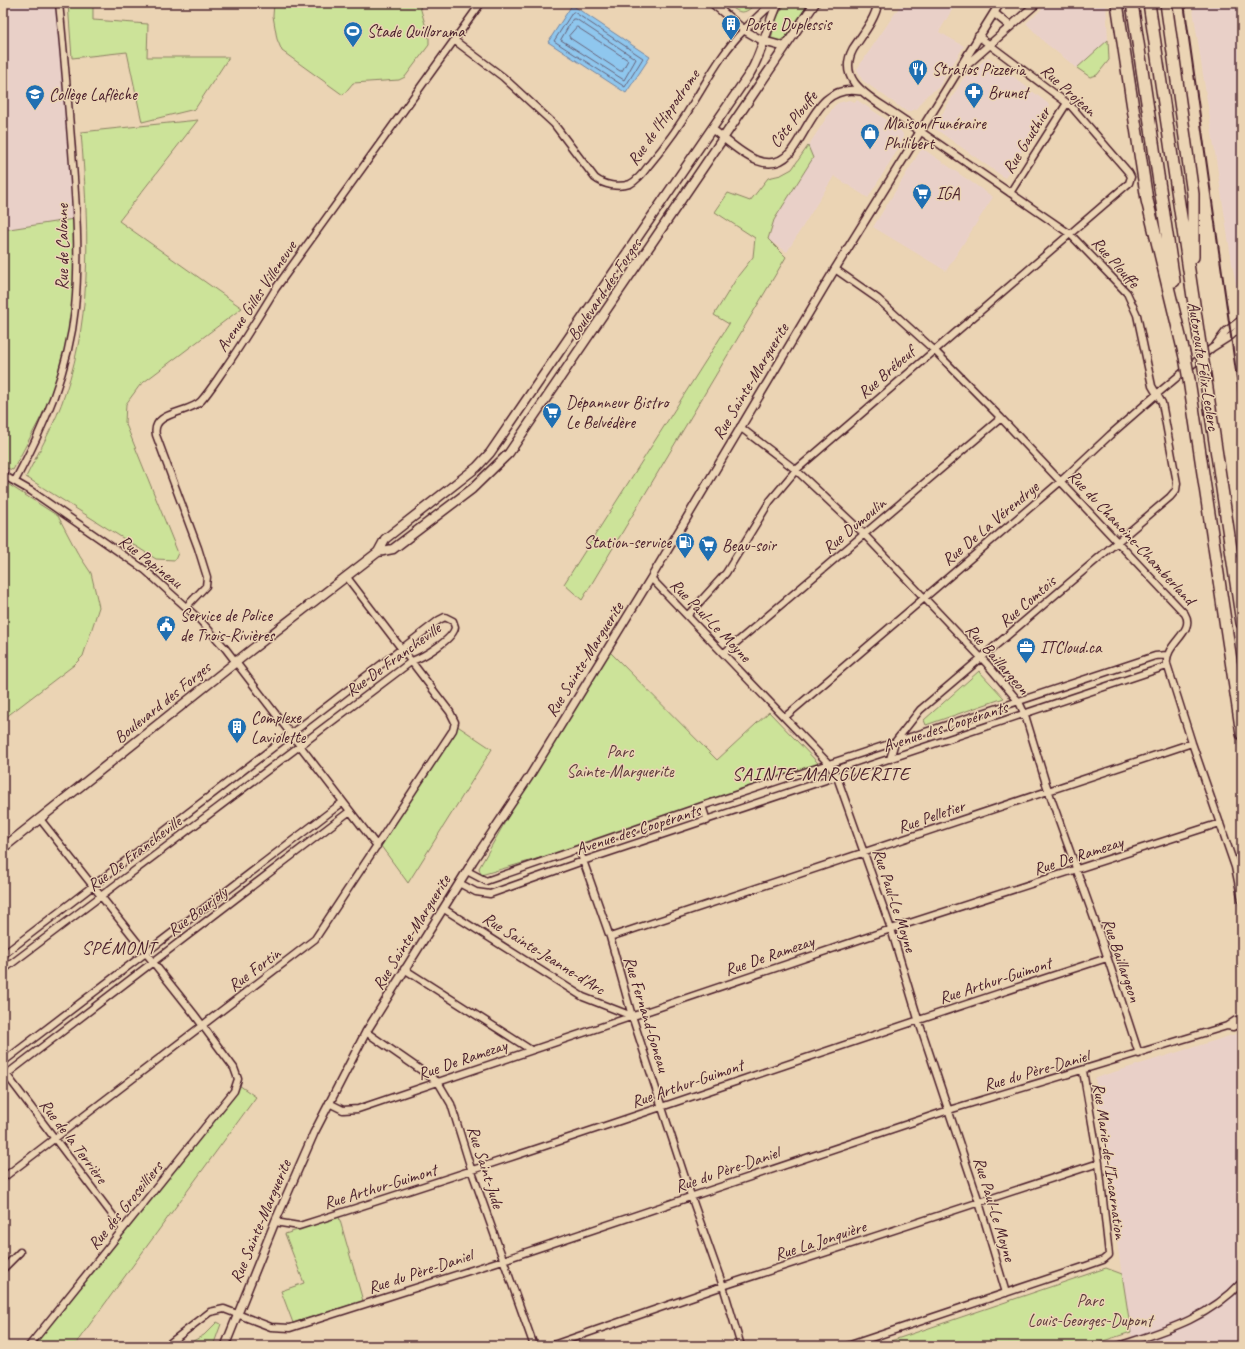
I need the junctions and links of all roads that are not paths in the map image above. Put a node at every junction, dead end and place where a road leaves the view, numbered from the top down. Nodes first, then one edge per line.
1 (59, 3) edge
2 (481, 3) edge
3 (712, 3) edge
4 (777, 3) edge
5 (815, 3) edge
6 (878, 3) edge
7 (1000, 3) edge
8 (1037, 3) edge
9 (1117, 3) edge
10 (1132, 3) edge
11 (1149, 3) edge
12 (1166, 3) edge
13 (994, 13) junction
14 (1010, 26) junction
15 (744, 30) junction
16 (978, 36) junction
17 (454, 40) junction
18 (763, 41) junction
19 (990, 44) junction
20 (785, 47) junction
21 (954, 75) junction
22 (860, 91) junction
23 (1067, 103) junction
24 (712, 129) junction
25 (920, 131) junction
26 (723, 137) junction
27 (1131, 176) joint
28 (1010, 193) junction
29 (1070, 234) junction
30 (835, 269) junction
31 (1194, 300) junction
32 (1242, 319) edge
33 (580, 323) junction
34 (1242, 326) edge
35 (592, 332) junction
36 (1212, 348) junction
37 (934, 350) junction
38 (1185, 357) junction
39 (1157, 394) junction
40 (1001, 418) junction
41 (740, 426) junction
42 (503, 436) junction
43 (515, 445) junction
44 (796, 470) junction
45 (3, 475) edge
46 (15, 481) junction
47 (1061, 481) junction
48 (1176, 488) joint
49 (864, 536) junction
50 (1117, 542) junction
51 (378, 552) junction
52 (346, 576) junction
53 (651, 578) junction
54 (924, 598) junction
55 (186, 607) junction
56 (688, 615) junction
57 (1242, 623) edge
58 (403, 649) junction
59 (724, 653) junction
60 (1167, 655) junction
61 (981, 658) junction
62 (412, 661) junction
63 (235, 662) junction
64 (1168, 666) junction
65 (1019, 702) junction
66 (1025, 715) junction
67 (785, 717) junction
68 (291, 734) junction
69 (1242, 734) edge
70 (895, 742) junction
71 (1192, 743) junction
72 (300, 746) junction
73 (890, 759) junction
74 (829, 764) junction
75 (837, 777) junction
76 (1050, 791) junction
77 (343, 802) junction
78 (702, 806) junction
79 (350, 811) junction
80 (40, 819) junction
81 (707, 821) junction
82 (1220, 823) junction
83 (377, 846) junction
84 (3, 848) edge
85 (579, 849) junction
86 (865, 853) junction
87 (583, 861) junction
88 (467, 871) junction
89 (1076, 871) junction
90 (460, 883) junction
91 (94, 885) junction
92 (101, 896) junction
93 (1242, 901) edge
94 (444, 909) junction
95 (891, 929) junction
96 (610, 937) junction
97 (146, 953) junction
98 (3, 955) edge
99 (1107, 958) junction
100 (153, 962) junction
101 (404, 969) junction
102 (3, 970) edge
103 (632, 1016) junction
104 (918, 1019) junction
105 (1242, 1022) edge
106 (203, 1025) junction
107 (366, 1032) junction
108 (531, 1050) junction
109 (1139, 1054) junction
110 (3, 1062) edge
111 (1083, 1071) junction
112 (4, 1074) edge
113 (438, 1082) junction
114 (329, 1103) junction
115 (662, 1107) junction
116 (949, 1110) junction
117 (54, 1138) junction
118 (1099, 1163) junction
119 (472, 1172) junction
120 (3, 1178) edge
121 (691, 1196) junction
122 (979, 1202) junction
123 (275, 1222) junction
124 (123, 1229) junction
125 (20, 1252) dead end
126 (503, 1260) junction
127 (3, 1269) edge
128 (1242, 1282) edge
129 (723, 1286) junction
130 (1006, 1293) junction
131 (238, 1314) junction
132 (29, 1346) edge
133 (166, 1346) edge
134 (225, 1346) edge
135 (534, 1346) edge
136 (550, 1346) edge
137 (741, 1346) edge
138 (847, 1346) edge
139 (1118, 1346) edge

1 - 46 street, Rue de Calonne
2 - 17 street, Avenue Gilles Villeneuve
3 - 15 street
4 - 15 street
4 - 18 main road, Boulevard des Forges
5 - 20 main road, Boulevard des Forges
6 - 22 street
7 - 13 street, Rue Sainte-Marguerite
8 - 14 street
9 - 38 highway
10 - 38 highway, Autoroute Félix-Leclerc
11 - 31 highway, Autoroute Félix-Leclerc
12 - 31 highway
13 - 14 street
13 - 16 street, Rue Sainte-Marguerite
14 - 19 street
15 - 17 street, Rue de l'Hippodrome
15 - 18 street
16 - 19 street, Rue Projean
16 - 21 street, Rue Sainte-Marguerite
17 - 55 street, Avenue Gilles Villeneuve
18 - 20 main road
18 - 24 main road, Boulevard des Forges
19 - 21 street
19 - 23 street, Rue Projean
20 - 26 main road, Boulevard des Forges
21 - 25 street, Rue Sainte-Marguerite
22 - 25 street
22 - 26 street, Côte Plouffe
23 - 27 street, Rue Projean
23 - 28 street, Rue Gauthier
24 - 26 street, Côte Plouffe
24 - 33 main road, Boulevard des Forges
25 - 28 street, Rue Plouffe
25 - 30 street, Rue Sainte-Marguerite
26 - 35 main road, Boulevard des Forges
27 - 29 street, Rue Brébeuf
28 - 29 street, Rue Plouffe
29 - 37 street, Rue Brébeuf
29 - 39 street, Rue Plouffe
30 - 37 street, Rue du Chanoine-Chamberland
30 - 41 street, Rue Sainte-Marguerite
31 - 57 highway, Autoroute Félix-Leclerc, bridge
32 - 36 street, Rue De La Vérendrye
33 - 35 main road
33 - 42 main road, Boulevard des Forges
34 - 36 street, Rue De La Vérendrye
35 - 43 main road, Boulevard des Forges
36 - 39 street, Rue De La Vérendrye
37 - 40 street, Rue du Chanoine-Chamberland
37 - 44 street, Rue Brébeuf
38 - 69 highway, Autoroute Félix-Leclerc, bridge
39 - 47 street, Rue De La Vérendrye
39 - 48 street, Rue Plouffe
40 - 47 street, Rue du Chanoine-Chamberland
40 - 49 street, Rue Dumoulin
41 - 44 street, Rue Baillargeon
41 - 53 street, Rue Sainte-Marguerite
42 - 43 main road
42 - 51 main road, Boulevard des Forges
43 - 51 main road, Boulevard des Forges
44 - 49 street, Rue Baillargeon
44 - 56 street, Rue Brébeuf
45 - 46 street, Rue Papineau
46 - 55 street, Rue Papineau
47 - 50 street, Rue du Chanoine-Chamberland
47 - 54 street, Rue De La Vérendrye
48 - 50 street, Rue Comtois
49 - 54 street, Rue Baillargeon
49 - 59 street, Rue Dumoulin
50 - 60 street, Rue du Chanoine-Chamberland
50 - 61 street, Rue Comtois
51 - 52 main road, Boulevard des Forges
52 - 58 street
52 - 63 main road, Boulevard des Forges
53 - 56 street, Rue Paul-Le Moyne
53 - 88 street, Rue Sainte-Marguerite
54 - 61 street, Rue Baillargeon
54 - 67 street, Rue De La Vérendrye
55 - 63 street, Rue Papineau
56 - 59 street, Rue Paul-Le Moyne
58 - 62 street
58 - 62 street, Rue De Francheville
58 - 68 street, Rue De Francheville
59 - 67 street, Rue Paul-Le Moyne
60 - 64 street
60 - 65 street, Avenue des Coopérants
61 - 65 street, Rue Baillargeon
61 - 70 street, Rue Comtois
62 - 72 street, Rue De Francheville
62 - 83 street, Rue Fortin
63 - 68 street, Rue Papineau
63 - 80 main road, Boulevard des Forges
64 - 66 street, Avenue des Coopérants
64 - 71 street
65 - 66 street, Rue Baillargeon
65 - 70 street, Avenue des Coopérants
66 - 73 street, Avenue des Coopérants
66 - 76 street, Rue Baillargeon
67 - 74 street, Rue Paul-Le Moyne
68 - 72 street, Rue Papineau
68 - 91 street, Rue De Francheville
70 - 73 street, Rue Comtois
70 - 74 street, Avenue des Coopérants
71 - 76 street, Rue Pelletier
71 - 82 street
72 - 77 street, Rue Papineau
72 - 92 street, Rue De Francheville
73 - 75 street, Avenue des Coopérants
74 - 75 street, Rue Paul-Le Moyne
74 - 78 street, Avenue des Coopérants
75 - 81 street, Avenue des Coopérants
75 - 86 street, Rue Paul-Le Moyne
76 - 86 street, Rue Pelletier
76 - 89 street, Rue Baillargeon
77 - 79 street, Rue Papineau
77 - 97 street, Rue Bourjoly
78 - 81 street
78 - 85 street, Avenue des Coopérants
79 - 83 street, Rue Papineau
79 - 100 street, Rue Bourjoly
80 - 84 main road, Boulevard des Forges
80 - 91 street
81 - 87 street, Avenue des Coopérants
82 - 89 street, Rue De Ramezay
82 - 93 street
83 - 106 street, Rue Fortin
85 - 87 street, Rue Fernand-Goneau
85 - 88 street, Avenue des Coopérants
86 - 95 street, Rue Paul-Le Moyne
86 - 96 street, Rue Pelletier
87 - 90 street, Avenue des Coopérants
87 - 96 street, Rue Fernand-Goneau
88 - 90 street, Rue Sainte-Marguerite
89 - 95 street, Rue De Ramezay
89 - 99 street, Rue Baillargeon
90 - 94 street, Rue Sainte-Marguerite
91 - 92 street
91 - 98 street, Rue De Francheville
92 - 97 street
92 - 102 street, Rue De Francheville
94 - 101 street, Rue Sainte-Marguerite
94 - 103 street, Rue Sainte-Jeanne-d'Arc
95 - 103 street, Rue De Ramezay
95 - 104 street, Rue Paul-Le Moyne
96 - 103 street, Rue Fernand-Goneau
97 - 100 street
97 - 110 street, Rue Bourjoly
99 - 104 street, Rue Arthur-Guimont
99 - 109 street, Rue Baillargeon
100 - 106 street
100 - 112 street, Rue Bourjoly
101 - 107 street, Rue Sainte-Marguerite
101 - 108 street
103 - 108 street, Rue De Ramezay
103 - 115 street, Rue Fernand-Goneau
104 - 115 street, Rue Arthur-Guimont
104 - 116 street, Rue Paul-Le Moyne
105 - 109 street, Rue du Père-Daniel
106 - 117 street, Rue Fortin
106 - 124 street, Rue des Groseilliers
107 - 113 street, Rue Saint-Jude
107 - 114 street, Rue Sainte-Marguerite
108 - 113 street, Rue De Ramezay
109 - 111 street, Rue du Père-Daniel
111 - 116 street, Rue du Père-Daniel
111 - 118 street, Rue Marie-de-l'Incarnation
112 - 117 street, Rue de la Terrière
113 - 114 street, Rue De Ramezay
113 - 119 street, Rue Saint-Jude
114 - 123 street, Rue Sainte-Marguerite
115 - 119 street, Rue Arthur-Guimont
115 - 121 street, Rue Fernand-Goneau
116 - 121 street, Rue du Père-Daniel
116 - 122 street, Rue Paul-Le Moyne
117 - 120 street, Rue Fortin
117 - 124 street, Rue de la Terrière
118 - 122 street, Rue La Jonquière
118 - 130 street, Rue Marie-de-l'Incarnation
119 - 123 street, Rue Arthur-Guimont
119 - 126 street, Rue Saint-Jude
121 - 126 street, Rue du Père-Daniel
121 - 129 street, Rue Fernand-Goneau
122 - 129 street, Rue La Jonquière
122 - 130 street, Rue Paul-Le Moyne
123 - 131 street, Rue Sainte-Marguerite
124 - 132 street, Rue des Groseilliers
125 - 127 street
126 - 131 street, Rue du Père-Daniel
126 - 135 street, Rue Saint-Jude
128 - 139 street
129 - 136 street, Rue La Jonquière
129 - 137 street, Rue Fernand-Goneau
130 - 138 street
131 - 133 street, Rue du Père-Daniel
131 - 134 street, Rue Sainte-Marguerite

